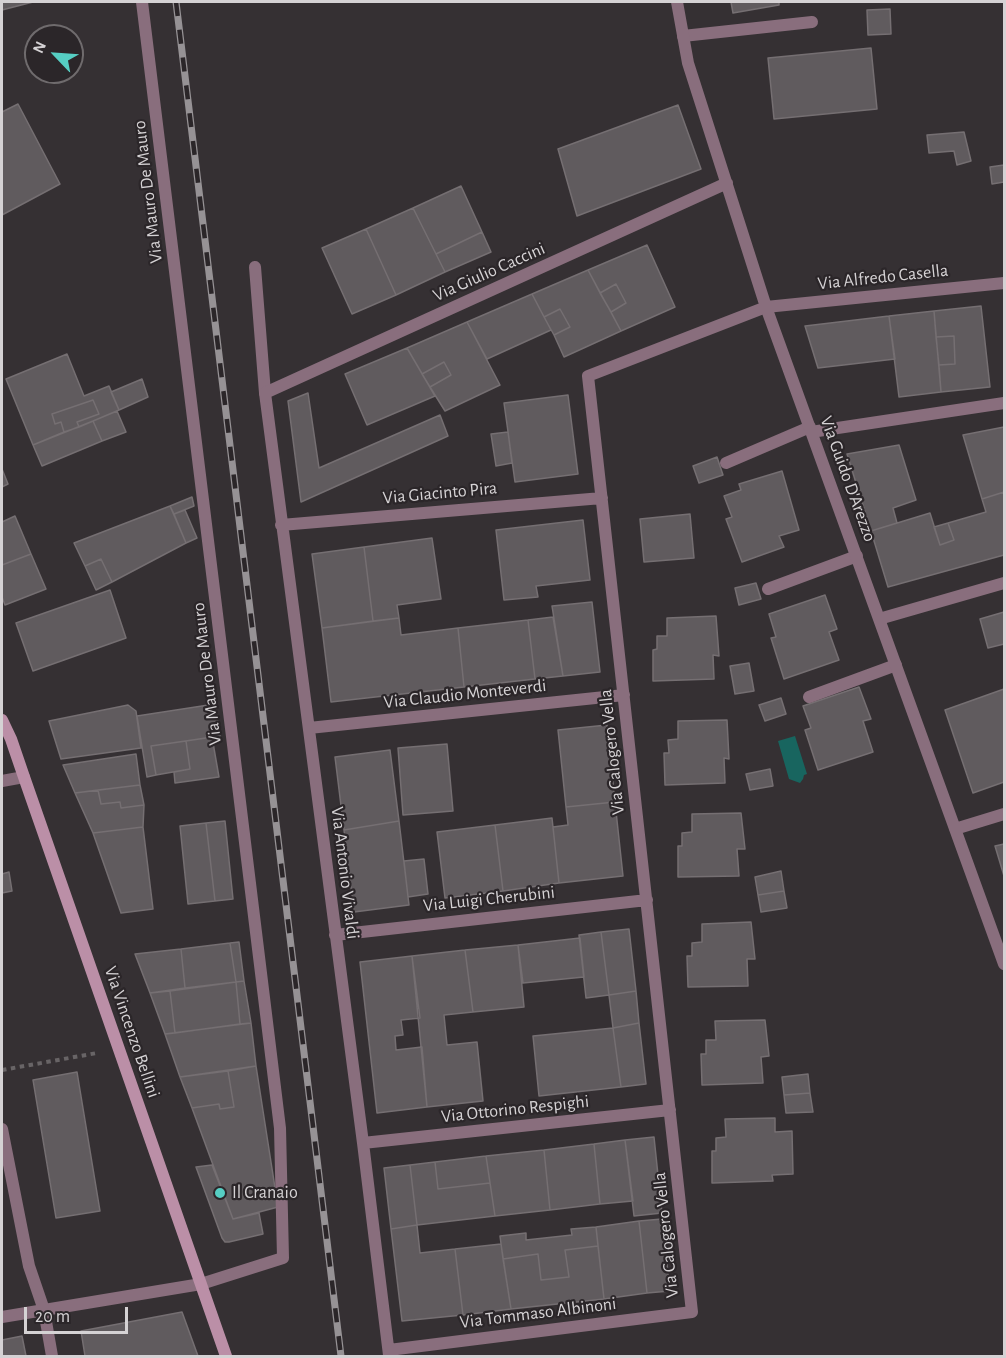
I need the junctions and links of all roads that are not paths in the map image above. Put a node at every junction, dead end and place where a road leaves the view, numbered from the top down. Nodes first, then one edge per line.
1 (142, 2) edge
2 (676, 2) edge
3 (812, 22) dead end
4 (683, 36) junction
5 (727, 183) junction
6 (255, 267) dead end
7 (1005, 283) edge
8 (766, 307) junction
9 (265, 393) junction
10 (1005, 403) edge
11 (811, 430) junction
12 (726, 463) dead end
13 (602, 498) junction
14 (281, 525) junction
15 (857, 556) junction
16 (1005, 583) edge
17 (768, 589) dead end
18 (879, 619) junction
19 (896, 665) junction
20 (624, 695) junction
21 (809, 697) dead end
22 (2, 720) edge
23 (309, 728) junction
24 (5, 737) edge
25 (24, 777) junction
26 (2, 781) edge
27 (1005, 814) edge
28 (955, 829) junction
29 (646, 900) junction
30 (335, 935) junction
31 (1005, 964) edge
32 (670, 1110) junction
33 (2, 1129) edge
34 (363, 1143) junction
35 (201, 1284) junction
36 (44, 1310) junction
37 (692, 1312) joint
38 (2, 1317) edge
39 (389, 1353) edge
40 (52, 1356) edge
41 (226, 1356) edge

1 - 35 street, Via Mauro De Mauro
2 - 4 street, Via Guido D'Arezzo
3 - 4 street
4 - 5 street, Via Guido D'Arezzo
5 - 8 street, Via Guido D'Arezzo
5 - 9 street, Via Giulio Caccini
6 - 9 street, Via Antonio Vivaldi
7 - 8 street, Via Alfredo Casella
8 - 11 street, Via Guido D'Arezzo
8 - 13 street, Via Calogero Vella
9 - 14 street, Via Antonio Vivaldi
10 - 11 street
11 - 12 street
11 - 15 street, Via Guido D'Arezzo
13 - 14 street, Via Giacinto Pira
13 - 20 street, Via Calogero Vella
14 - 23 street, Via Antonio Vivaldi
15 - 17 street
15 - 18 street, Via Guido D'Arezzo
16 - 18 street
18 - 19 street, Via Guido D'Arezzo
19 - 21 street
19 - 28 street, Via Guido D'Arezzo
20 - 23 street, Via Claudio Monteverdi
20 - 29 street, Via Calogero Vella
22 - 24 main road, Via Vincenzo Bellini
23 - 30 street, Via Antonio Vivaldi
24 - 25 main road, Via Vincenzo Bellini
25 - 26 street
25 - 35 main road, Via Vincenzo Bellini
27 - 28 street
28 - 31 street, Via Guido D'Arezzo
29 - 30 street, Via Luigi Cherubini
29 - 32 street, Via Calogero Vella
30 - 34 street, Via Antonio Vivaldi
32 - 34 street, Via Ottorino Respighi
32 - 37 street, Via Calogero Vella
33 - 36 street
34 - 39 street, Via Antonio Vivaldi
35 - 36 street
35 - 41 main road, Via Vincenzo Bellini
36 - 38 street
36 - 40 street
37 - 39 street, Via Tommaso Albinoni

